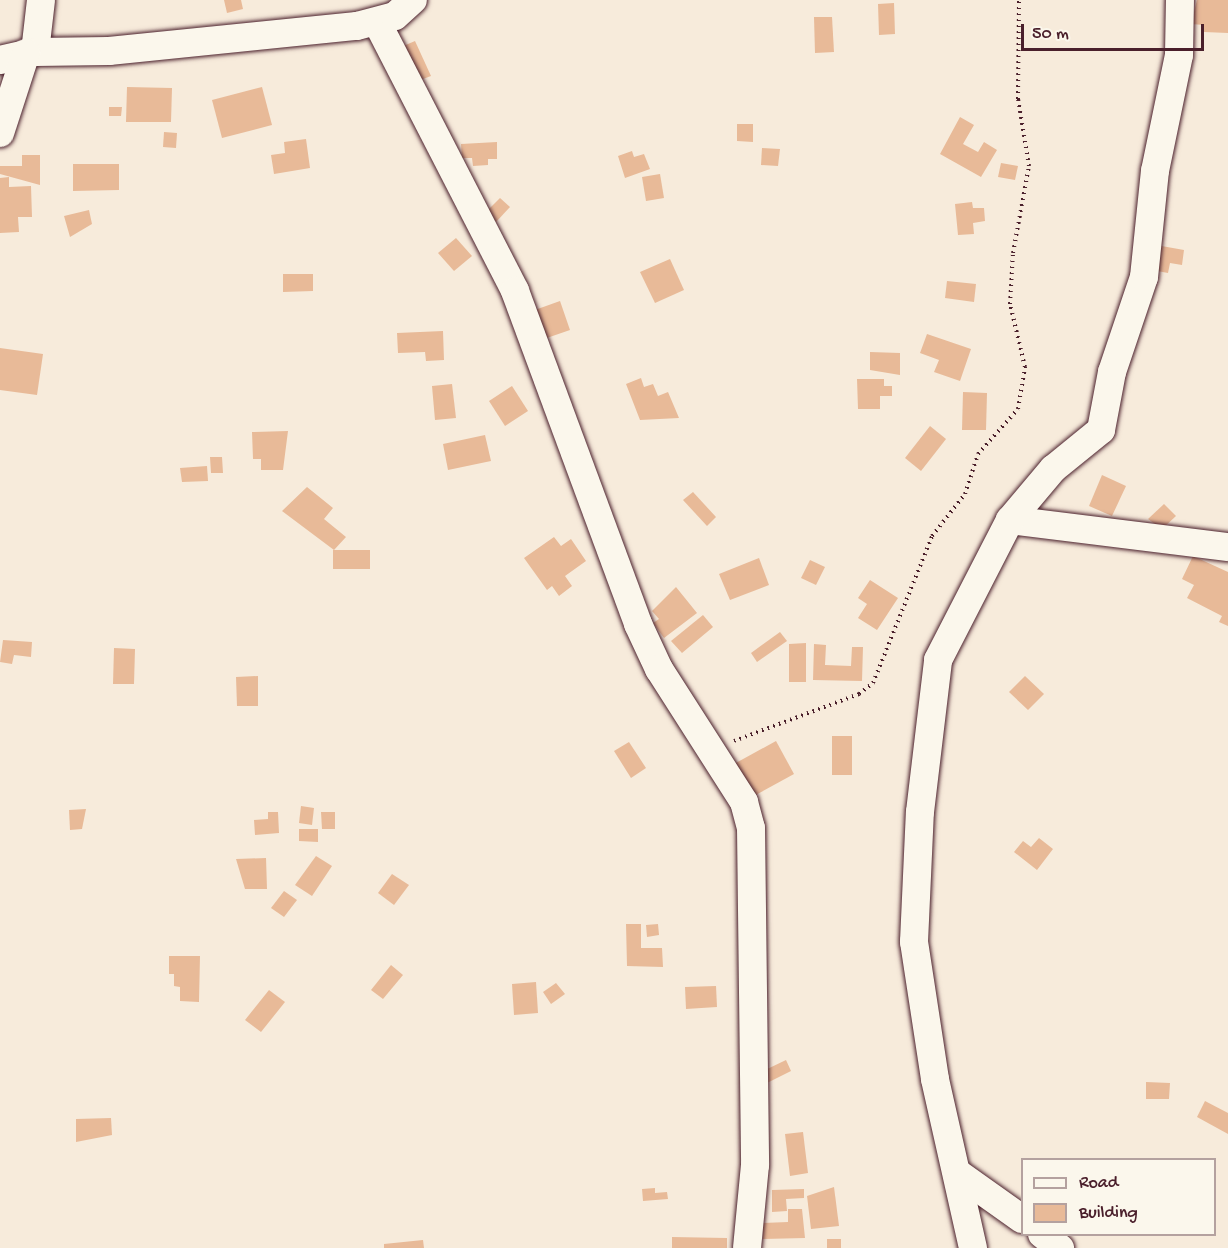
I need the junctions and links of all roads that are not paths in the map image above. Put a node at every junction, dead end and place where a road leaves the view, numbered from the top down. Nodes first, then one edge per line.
1 (41, 0) edge
2 (413, 0) edge
3 (1180, 0) edge
4 (377, 22) junction
5 (20, 55) edge
6 (0, 133) edge
7 (1010, 520) junction
8 (1228, 547) edge
9 (960, 1175) junction
10 (1021, 1218) edge
11 (1044, 1236) edge
12 (747, 1248) edge
13 (973, 1248) edge
14 (1059, 1248) edge

1 - 5 street
2 - 4 street
3 - 7 street
4 - 5 street
4 - 12 street
5 - 6 street
7 - 8 street
7 - 9 street
9 - 10 street
9 - 13 street
11 - 14 street

